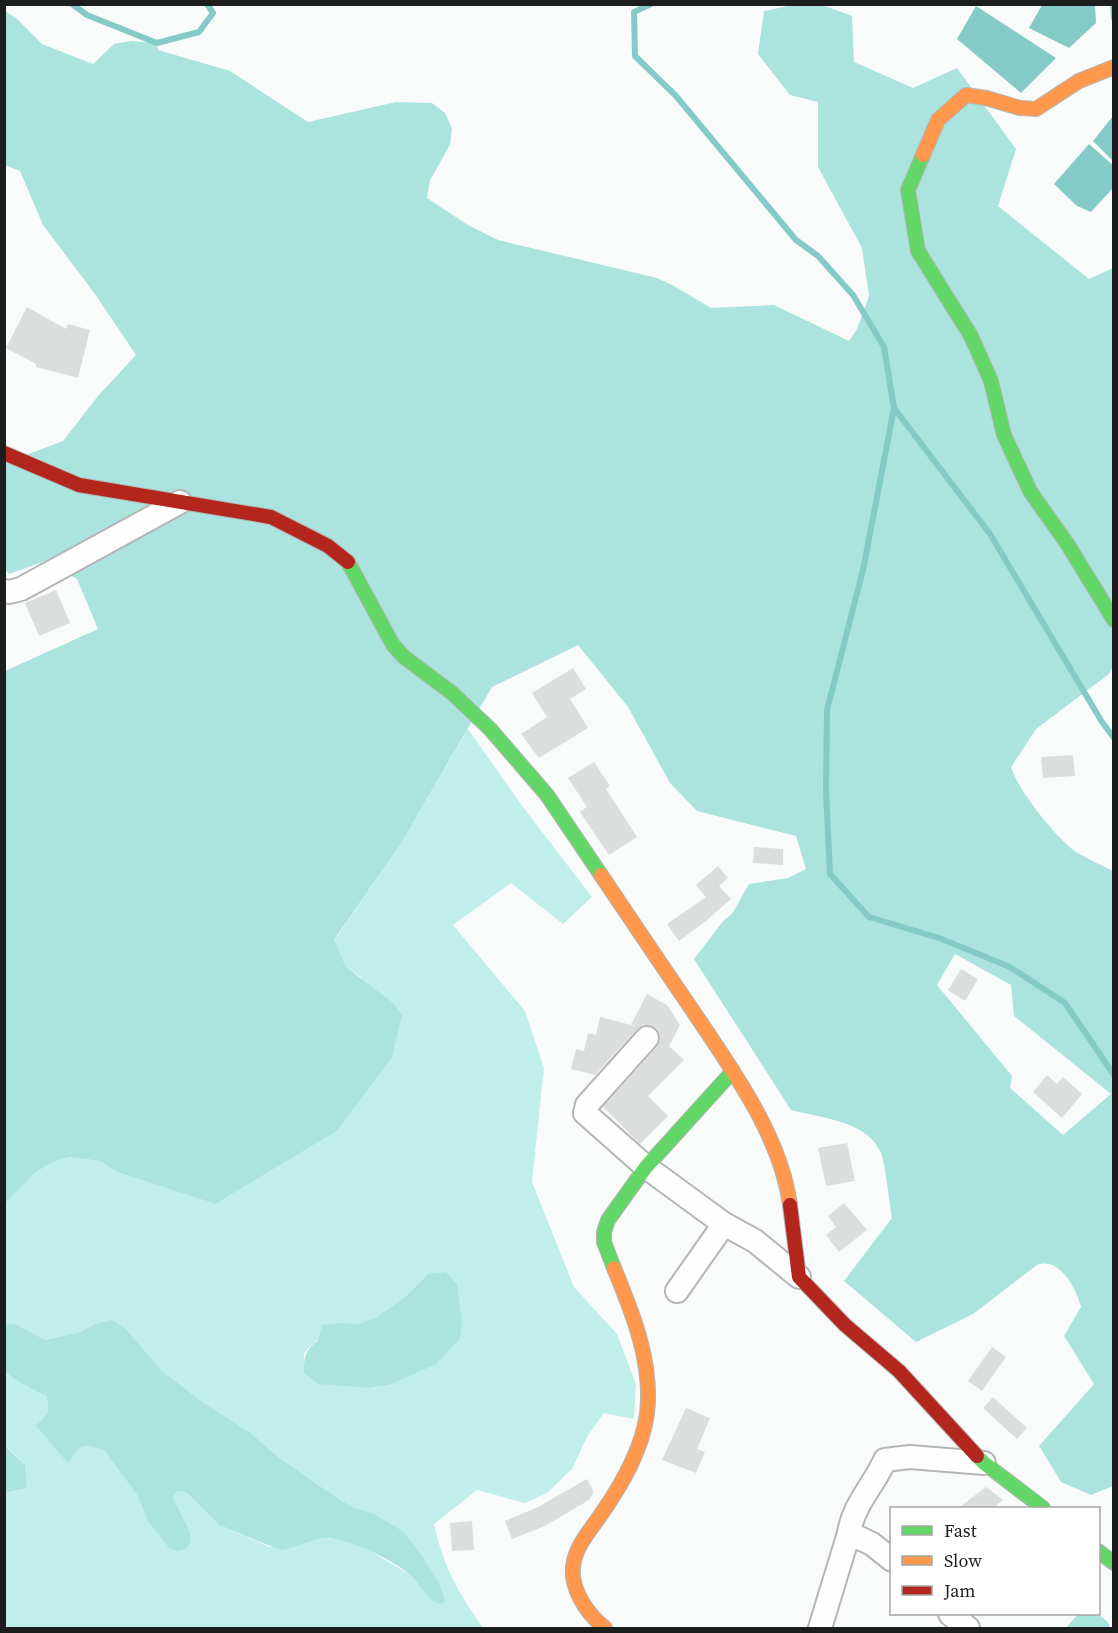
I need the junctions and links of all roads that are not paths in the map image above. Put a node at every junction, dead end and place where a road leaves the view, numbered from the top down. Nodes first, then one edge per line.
1 (1113, 67) edge
2 (4, 453) edge
3 (180, 502) junction
4 (4, 591) edge
5 (1113, 620) edge
6 (647, 1038) dead end
7 (733, 1071) junction
8 (646, 1167) junction
9 (724, 1224) junction
10 (799, 1277) junction
11 (678, 1291) dead end
12 (984, 1463) junction
13 (1040, 1507) edge
14 (849, 1533) junction
15 (1100, 1553) edge
16 (890, 1559) edge
17 (1113, 1563) edge
18 (951, 1615) edge
19 (605, 1629) edge
20 (820, 1629) edge
21 (968, 1629) edge

1 - 5 street
2 - 3 street
3 - 4 street
3 - 7 street
6 - 8 street
7 - 8 street
7 - 10 street
8 - 9 street
8 - 19 street
9 - 10 street
9 - 11 street
10 - 12 street
12 - 13 street
12 - 14 street
14 - 16 street
14 - 20 street
15 - 17 street
18 - 21 street

